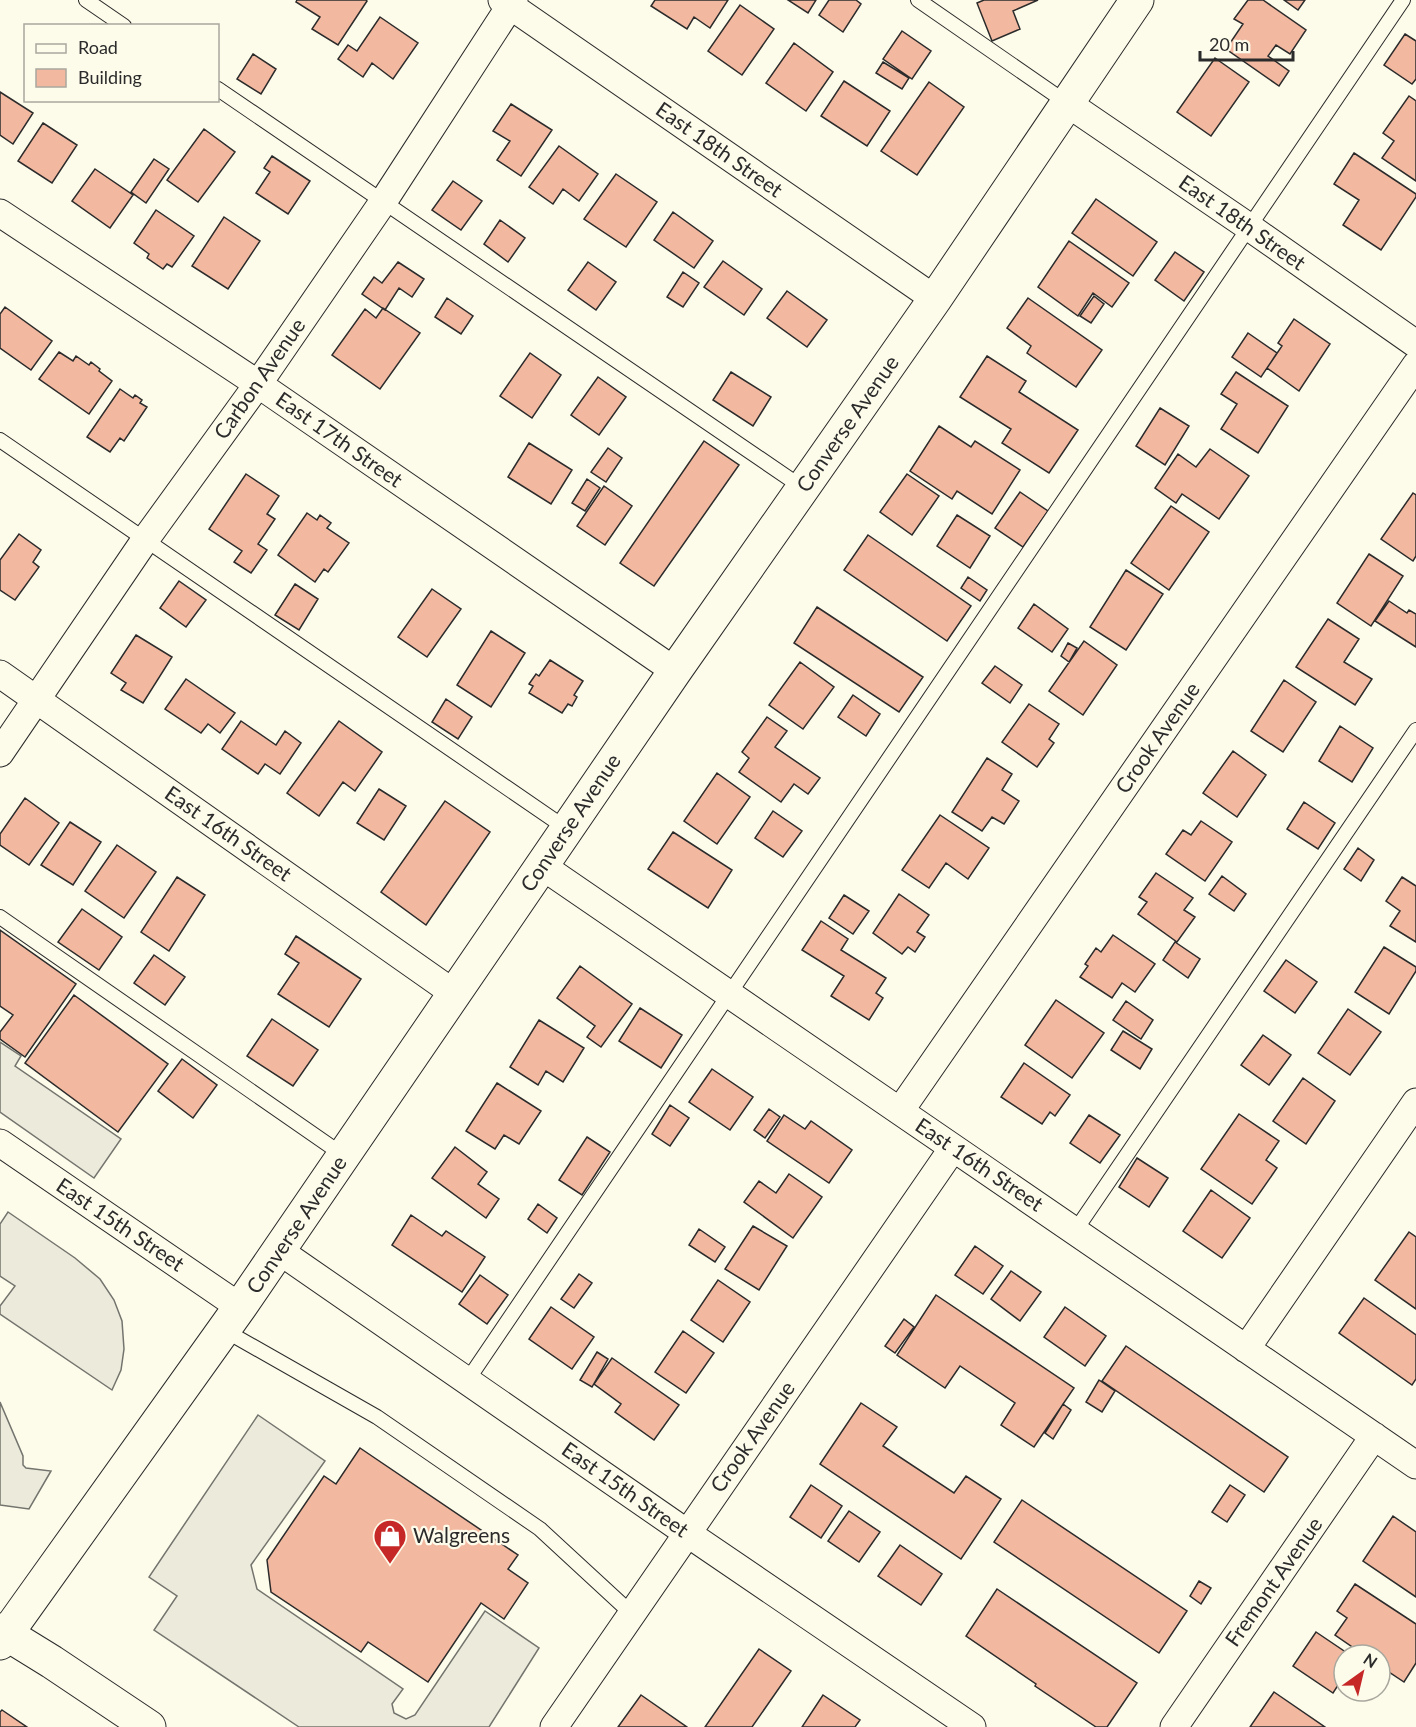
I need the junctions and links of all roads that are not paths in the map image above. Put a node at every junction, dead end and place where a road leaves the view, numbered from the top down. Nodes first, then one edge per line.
1 (86, 0) edge
2 (918, 0) edge
3 (1137, 0) edge
4 (1403, 0) edge
5 (509, 2) edge
6 (121, 24) edge
7 (219, 90) edge
8 (1067, 103) junction
9 (383, 202) junction
10 (0, 213) edge
11 (1249, 227) junction
12 (935, 299) junction
13 (1416, 344) edge
14 (1416, 365) edge
15 (258, 384) junction
16 (0, 440) edge
17 (803, 488) junction
18 (145, 540) junction
19 (675, 671) junction
20 (0, 674) edge
21 (36, 699) junction
22 (1416, 730) edge
23 (0, 753) edge
24 (567, 829) junction
25 (542, 867) junction
26 (0, 917) edge
27 (455, 994) junction
28 (729, 994) junction
29 (1416, 1102) edge
30 (900, 1111) junction
31 (0, 1143) edge
32 (953, 1148) junction
33 (344, 1155) junction
34 (1075, 1231) junction
35 (278, 1250) junction
36 (232, 1318) junction
37 (1246, 1349) junction
38 (467, 1381) junction
39 (1374, 1436) junction
40 (1416, 1465) edge
41 (687, 1533) junction
42 (631, 1613) junction
43 (2, 1636) edge
44 (134, 1723) edge
45 (554, 1727) edge
46 (972, 1727) edge
47 (1174, 1727) edge

1 - 6 lane
2 - 8 lane
3 - 8 main road, Converse Avenue
4 - 11 lane
5 - 9 street, Carbon Avenue
5 - 12 street, East 18th Street
7 - 9 lane
8 - 11 street, East 18th Street
8 - 12 main road, Converse Avenue
9 - 15 street, Carbon Avenue
9 - 17 lane
10 - 15 street, East 17th Street
11 - 13 street, East 18th Street
11 - 28 lane
12 - 17 main road, Converse Avenue
14 - 30 street, Crook Avenue
15 - 18 street, Carbon Avenue
15 - 19 street, East 17th Street
16 - 18 lane
17 - 19 main road, Converse Avenue
18 - 21 street, Carbon Avenue
18 - 24 lane
19 - 24 main road, Converse Avenue
20 - 21 street, East 16th Street
21 - 23 street, Carbon Avenue
21 - 27 street, East 16th Street
22 - 34 lane
24 - 25 main road, Converse Avenue
25 - 27 main road, Converse Avenue
25 - 28 street, East 16th Street
26 - 33 lane
27 - 33 main road, Converse Avenue
28 - 30 street, East 16th Street
28 - 38 lane
29 - 37 street
30 - 32 street, East 16th Street
31 - 36 street, East 15th Street
32 - 34 street, East 16th Street
32 - 41 street, Crook Avenue
33 - 35 main road, Converse Avenue
34 - 37 street, East 16th Street
35 - 36 main road, Converse Avenue
35 - 38 street, East 15th Street
36 - 42 lane
36 - 43 main road, Converse Avenue
37 - 39 street, East 16th Street
38 - 41 street, East 15th Street
39 - 40 street, East 16th Street
39 - 47 street, Fremont Avenue
41 - 42 street, Crook Avenue
41 - 46 street, East 15th Street
42 - 45 street, Crook Avenue
43 - 44 main road

